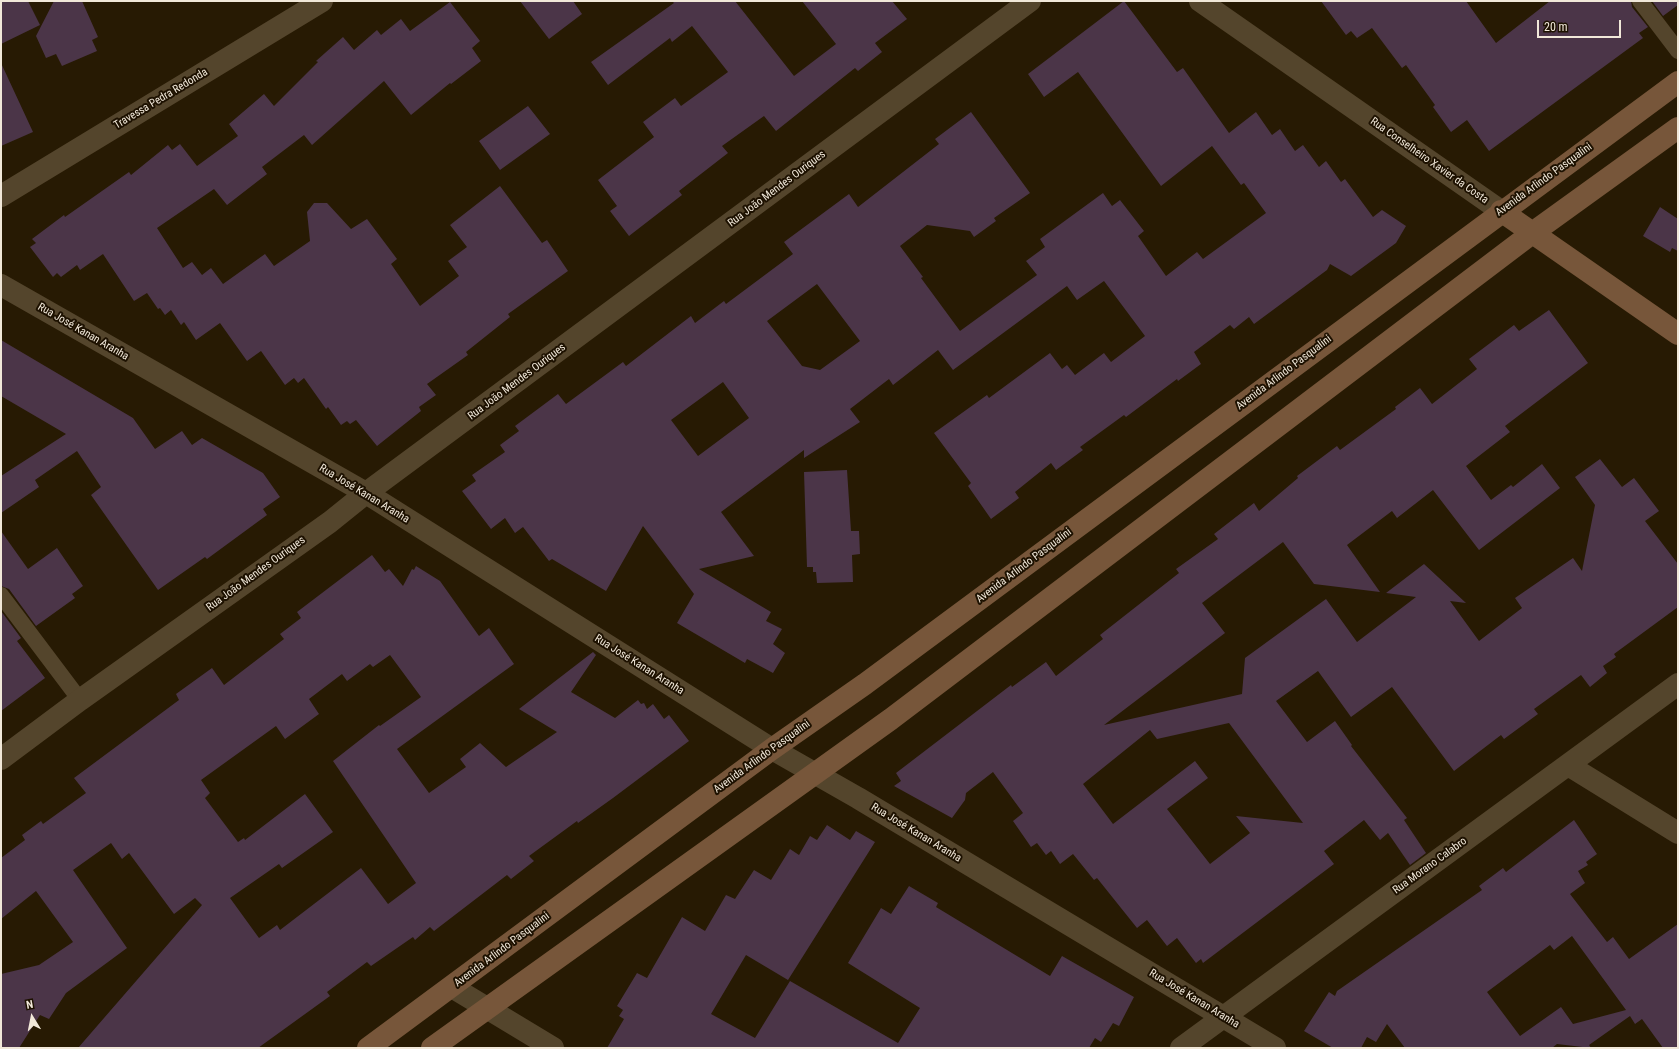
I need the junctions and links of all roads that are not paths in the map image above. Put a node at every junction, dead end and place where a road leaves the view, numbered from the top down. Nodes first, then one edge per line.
1 (322, 1) edge
2 (1030, 1) edge
3 (1200, 1) edge
4 (1640, 1) edge
5 (1678, 51) edge
6 (1678, 82) edge
7 (1678, 128) edge
8 (1, 196) edge
9 (1501, 211) junction
10 (1531, 234) junction
11 (1, 285) edge
12 (1678, 334) edge
13 (366, 493) junction
14 (1, 595) edge
15 (1678, 684) edge
16 (80, 700) junction
17 (772, 749) junction
18 (1, 759) edge
19 (1568, 765) junction
20 (815, 774) junction
21 (1678, 833) edge
22 (452, 987) junction
23 (485, 1008) junction
24 (1224, 1017) junction
25 (368, 1048) edge
26 (432, 1048) edge
27 (553, 1048) edge
28 (1182, 1048) edge
29 (1275, 1048) edge

1 - 8 street, Travessa Pedra Redonda
2 - 13 street, Rua João Mendes Ouriques
3 - 9 street, Rua Conselheiro Xavier da Costa
4 - 5 lane
6 - 9 street, Avenida Arlindo Pasqualini
7 - 10 street
9 - 10 street, Rua Conselheiro Xavier da Costa
9 - 17 street, Avenida Arlindo Pasqualini
10 - 12 street, Rua Conselheiro Xavier da Costa
10 - 20 street
11 - 13 street, Rua José Kanan Aranha
13 - 16 street, Rua João Mendes Ouriques
13 - 17 street, Rua José Kanan Aranha
14 - 16 lane
15 - 19 street, Rua Morano Calabro
16 - 18 street, Rua João Mendes Ouriques
17 - 20 street, Rua José Kanan Aranha
17 - 22 street, Avenida Arlindo Pasqualini
19 - 21 street
19 - 24 street, Rua Morano Calabro
20 - 23 street
20 - 24 street, Rua José Kanan Aranha
22 - 23 street
22 - 25 street, Avenida Arlindo Pasqualini
23 - 26 street
23 - 27 street
24 - 28 street, Rua Morano Calabro
24 - 29 street, Rua José Kanan Aranha

